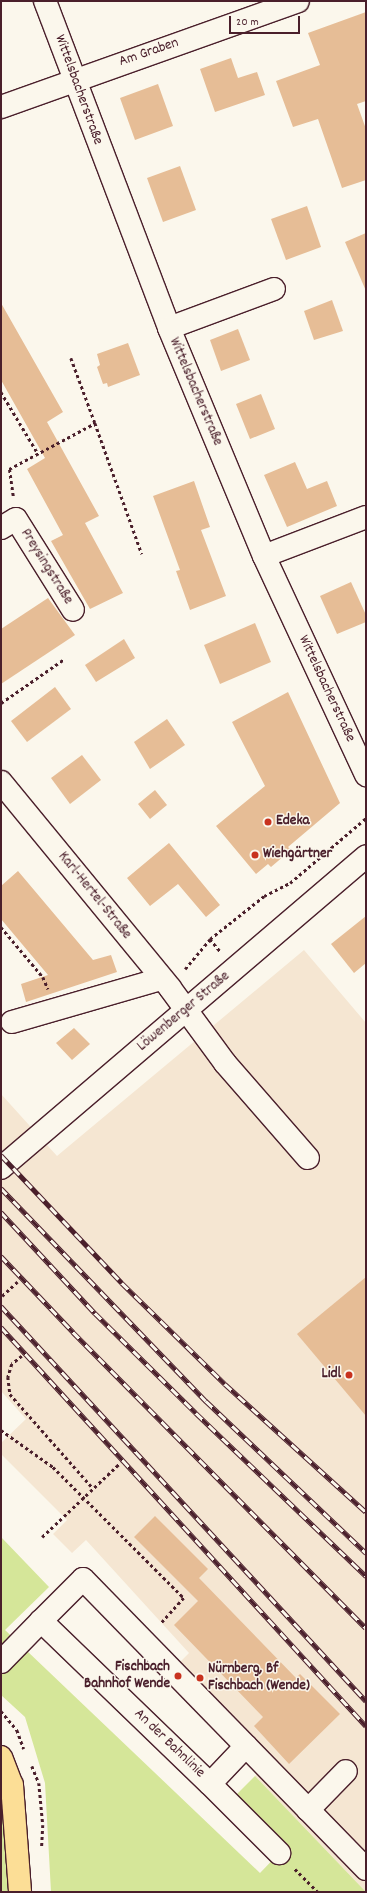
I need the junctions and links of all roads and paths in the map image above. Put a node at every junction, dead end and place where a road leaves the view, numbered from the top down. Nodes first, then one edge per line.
1 (45, 1) edge
2 (298, 1) edge
3 (73, 79) junction
4 (1, 107) edge
5 (274, 289) dead end
6 (169, 328) junction
7 (71, 358) dead end
8 (1, 392) edge
9 (95, 423) junction
10 (37, 452) junction
11 (366, 517) edge
12 (8, 523) edge
13 (142, 554) dead end
14 (264, 556) junction
15 (73, 610) dead end
16 (64, 658) dead end
17 (1, 703) edge
18 (366, 775) edge
19 (1, 782) edge
20 (366, 818) edge
21 (366, 856) edge
22 (1, 927) edge
23 (165, 983) junction
24 (55, 1010) junction
25 (187, 1010) junction
26 (12, 1022) dead end
27 (308, 1158) dead end
28 (1, 1168) edge
29 (17, 1282) dead end
30 (2, 1296) dead end
31 (22, 1356) dead end
32 (1, 1430) edge
33 (120, 1463) dead end
34 (93, 1488) junction
35 (84, 1498) junction
36 (42, 1537) dead end
37 (41, 1621) junction
38 (144, 1641) junction
39 (1, 1662) edge
40 (246, 1746) junction
41 (1, 1757) edge
42 (346, 1771) dead end
43 (210, 1784) junction
44 (308, 1810) junction
45 (279, 1853) joint
46 (366, 1869) edge
47 (20, 1892) edge
48 (318, 1892) edge

1 - 3 street, Wittelsbacherstraße
2 - 3 street, Am Graben
3 - 4 street, Am Graben
3 - 6 street, Wittelsbacherstraße
5 - 6 street
6 - 14 street, Wittelsbacherstraße
7 - 9 path
8 - 10 path
9 - 10 path
9 - 13 path
10 - 12 path
11 - 14 street
12 - 15 street, Preysingstraße
14 - 18 street, Wittelsbacherstraße
16 - 17 path
19 - 23 street, Karl-Hertel-Straße
20 - 23 path
21 - 25 street, Löwenberger Straße
22 - 24 path
23 - 24 street
23 - 25 street, Karl-Hertel-Straße
24 - 26 street
25 - 27 street, Karl-Hertel-Straße
25 - 28 street, Löwenberger Straße
29 - 30 path
31 - 34 path
32 - 35 path
33 - 34 path
34 - 35 path
35 - 36 path
35 - 38 path
37 - 38 street
37 - 39 street
37 - 43 street, An der Bahnlinie
38 - 40 street
40 - 43 street, An der Bahnlinie
40 - 44 street
41 - 47 main road
42 - 44 street
43 - 45 street, An der Bahnlinie
44 - 46 street
45 - 48 path

